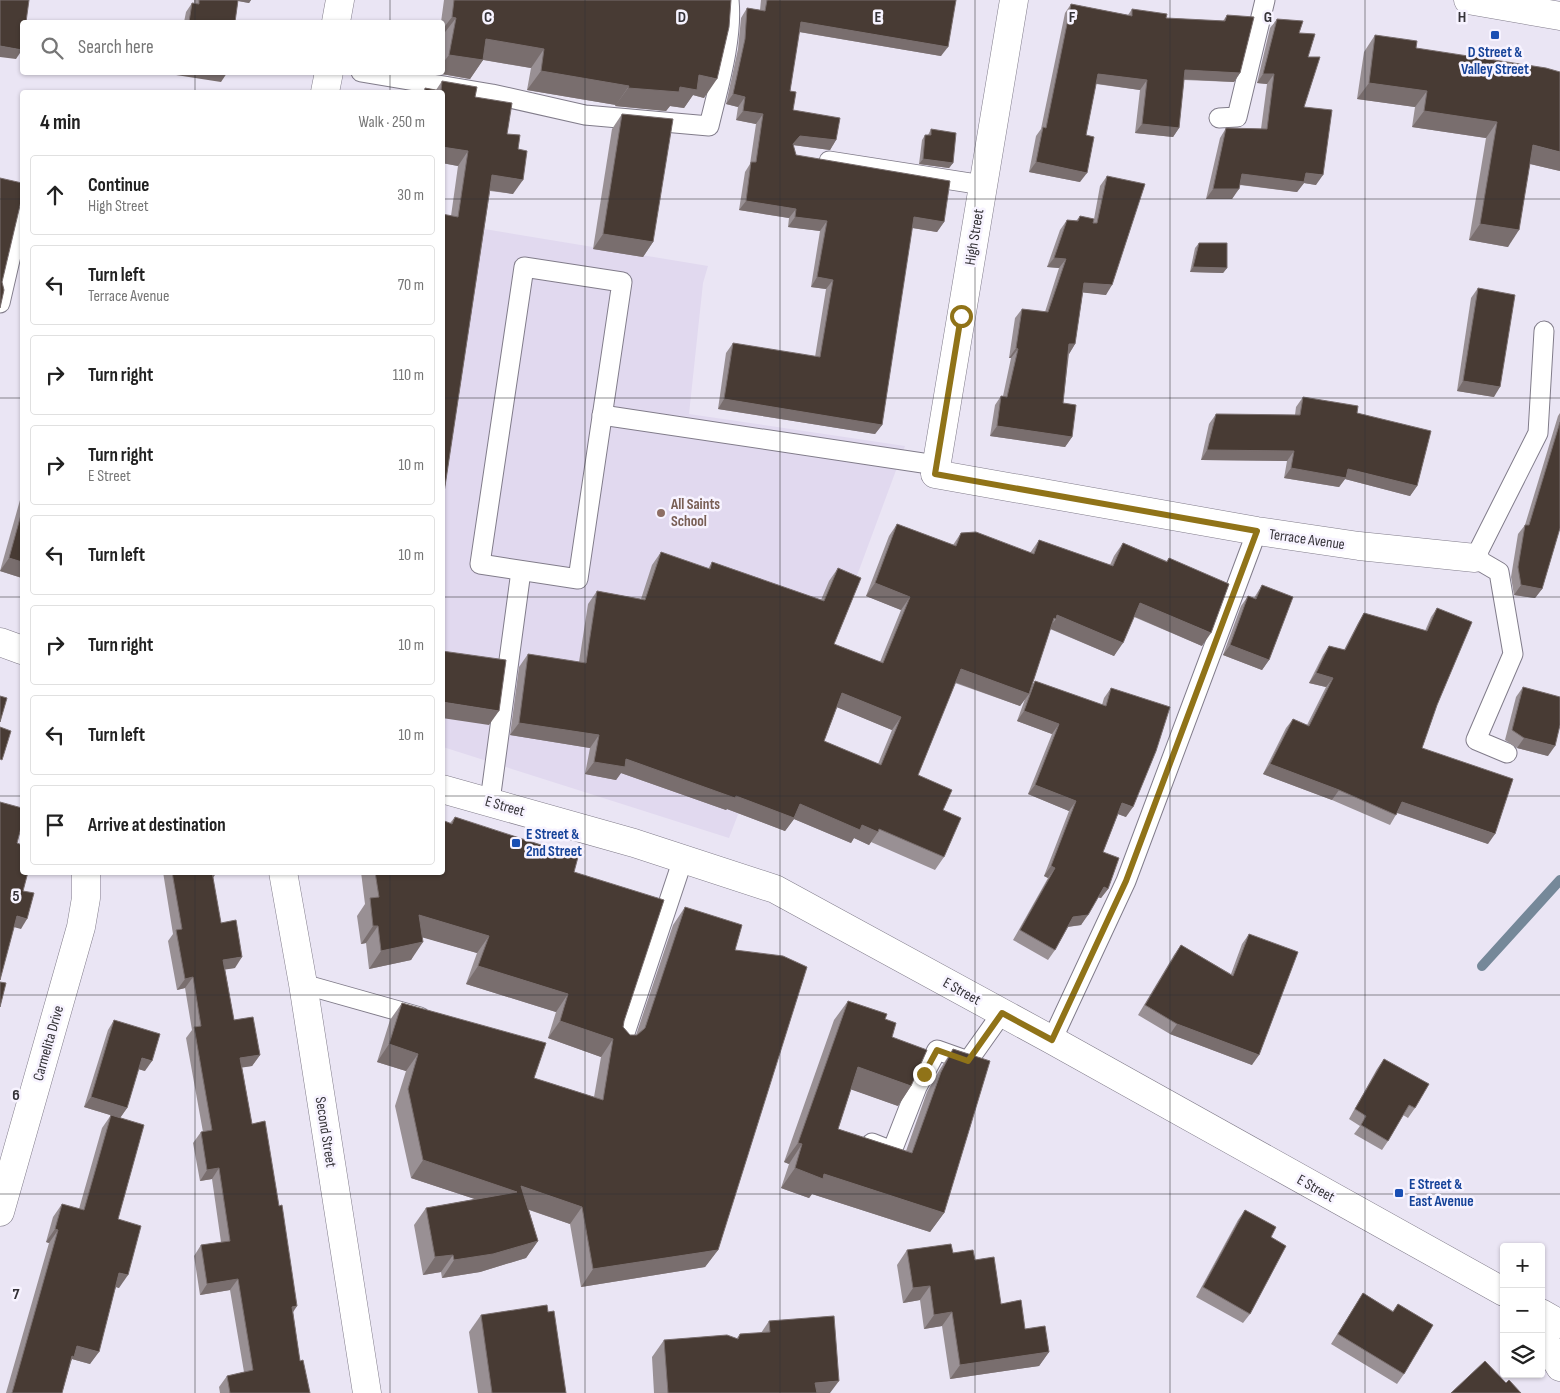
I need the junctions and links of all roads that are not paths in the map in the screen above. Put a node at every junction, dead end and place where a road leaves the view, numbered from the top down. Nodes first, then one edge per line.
1 (340, 0) edge
2 (729, 0) edge
3 (1014, 0) edge
4 (1265, 0) edge
5 (1468, 0) edge
6 (1560, 16) edge
7 (336, 20) edge
8 (329, 75) edge
9 (379, 75) edge
10 (326, 90) edge
11 (1219, 118) dead end
12 (807, 158) edge
13 (983, 185) junction
14 (20, 217) edge
15 (0, 303) edge
16 (1544, 331) dead end
17 (602, 415) junction
18 (936, 470) junction
19 (1257, 531) junction
20 (1474, 558) junction
21 (521, 571) junction
22 (0, 642) edge
23 (20, 649) edge
24 (1507, 753) dead end
25 (445, 790) edge
26 (490, 801) junction
27 (683, 859) junction
28 (86, 875) edge
29 (284, 875) edge
30 (303, 984) junction
31 (1002, 1013) junction
32 (436, 1022) edge
33 (1052, 1040) junction
34 (622, 1042) edge
35 (851, 1136) edge
36 (0, 1212) edge
37 (1500, 1290) edge
38 (1545, 1315) edge
39 (1560, 1324) edge
40 (1545, 1341) edge
41 (1560, 1367) edge
42 (367, 1393) edge

1 - 7 street
2 - 9 lane
3 - 13 street, High Street
4 - 11 lane
5 - 6 street
8 - 10 street
12 - 13 lane
13 - 18 street, High Street
14 - 15 lane
16 - 20 lane
17 - 18 lane
17 - 21 lane
17 - 21 lane
18 - 19 street, Terrace Avenue
19 - 20 street, Terrace Avenue
19 - 33 lane
20 - 24 lane
21 - 26 lane
22 - 23 street
25 - 26 street, E Street
26 - 27 street, E Street
27 - 31 street, E Street
27 - 34 lane
28 - 36 street, Carmelita Drive
29 - 30 street, Second Street
30 - 32 lane
30 - 42 street, Second Street
31 - 33 street, E Street
31 - 35 lane
33 - 37 street, E Street
38 - 39 street
40 - 41 street

